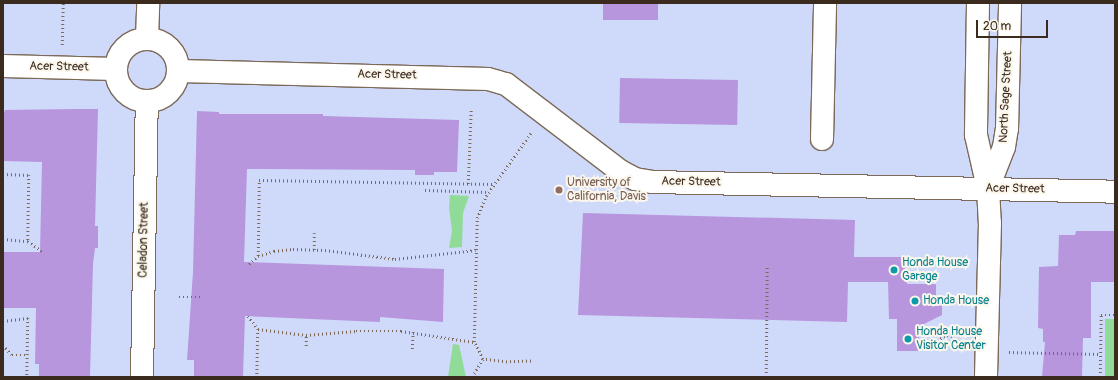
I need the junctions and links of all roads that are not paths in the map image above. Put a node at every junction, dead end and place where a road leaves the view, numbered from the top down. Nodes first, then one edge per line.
1 (148, 3) edge
2 (825, 3) edge
3 (978, 3) edge
4 (1010, 3) edge
5 (147, 39) junction
6 (3, 66) edge
7 (115, 69) junction
8 (179, 71) junction
9 (147, 102) junction
10 (822, 138) dead end
11 (988, 188) junction
12 (1115, 192) edge
13 (142, 377) edge
14 (986, 377) edge

1 - 5 street
2 - 10 street
3 - 11 street, North Sage Street
4 - 11 street, North Sage Street
5 - 7 street
5 - 8 street
6 - 7 street, Acer Street
7 - 9 street
8 - 9 street
8 - 11 street, Acer Street
9 - 13 street, Celadon Street
11 - 12 street, Acer Street
11 - 14 street, North Sage Street

